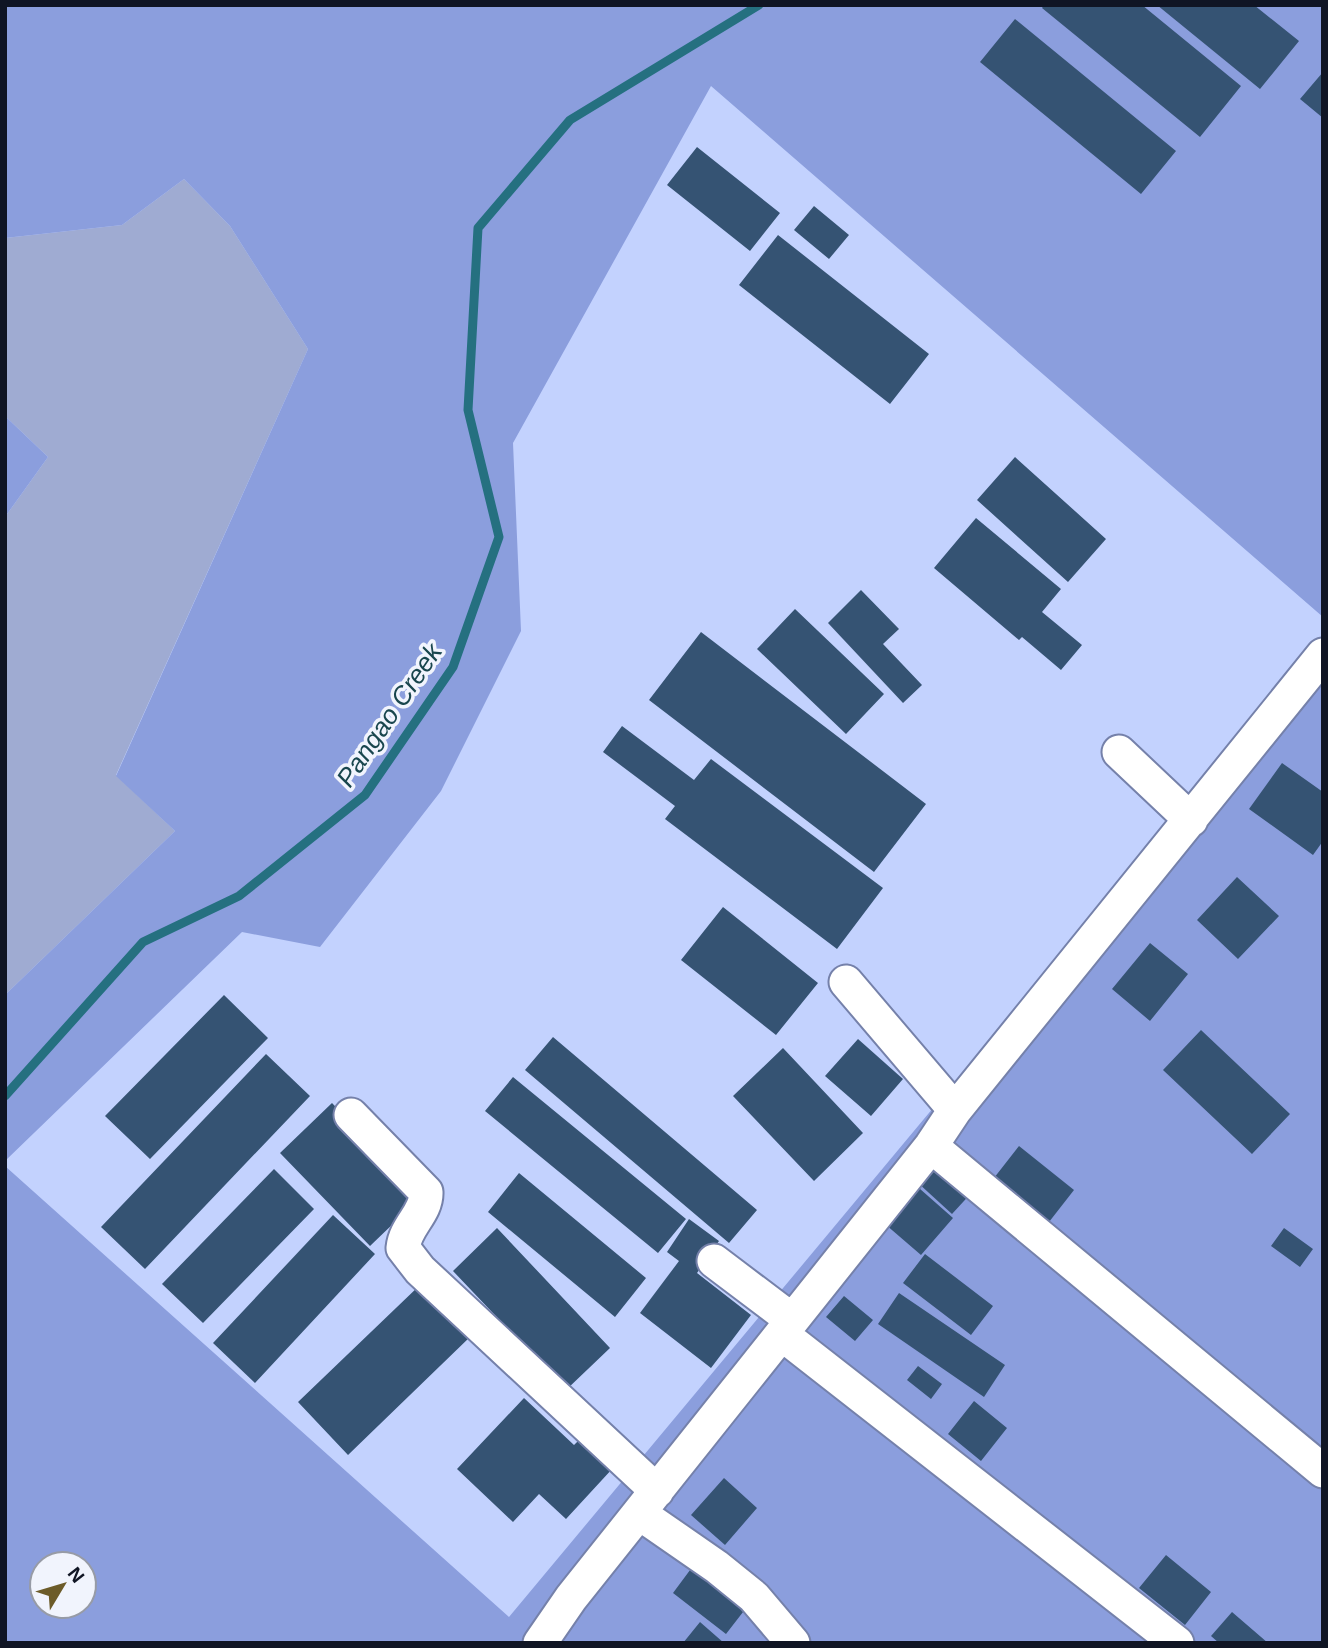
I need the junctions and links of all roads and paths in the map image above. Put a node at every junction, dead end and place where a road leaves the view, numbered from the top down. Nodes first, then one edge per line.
1 (1319, 668) edge
2 (1119, 752) dead end
3 (1191, 820) junction
4 (846, 982) dead end
5 (955, 1110) junction
6 (351, 1115) dead end
7 (931, 1146) junction
8 (714, 1261) dead end
9 (788, 1328) junction
10 (1323, 1471) edge
11 (648, 1502) junction
12 (556, 1635) edge
13 (793, 1643) edge
14 (1177, 1643) edge

1 - 3 street
2 - 3 street
3 - 5 street
4 - 5 street
5 - 7 street
6 - 11 street
7 - 9 street
7 - 10 street
8 - 9 street
9 - 11 street
9 - 14 street
11 - 12 street
11 - 13 street

